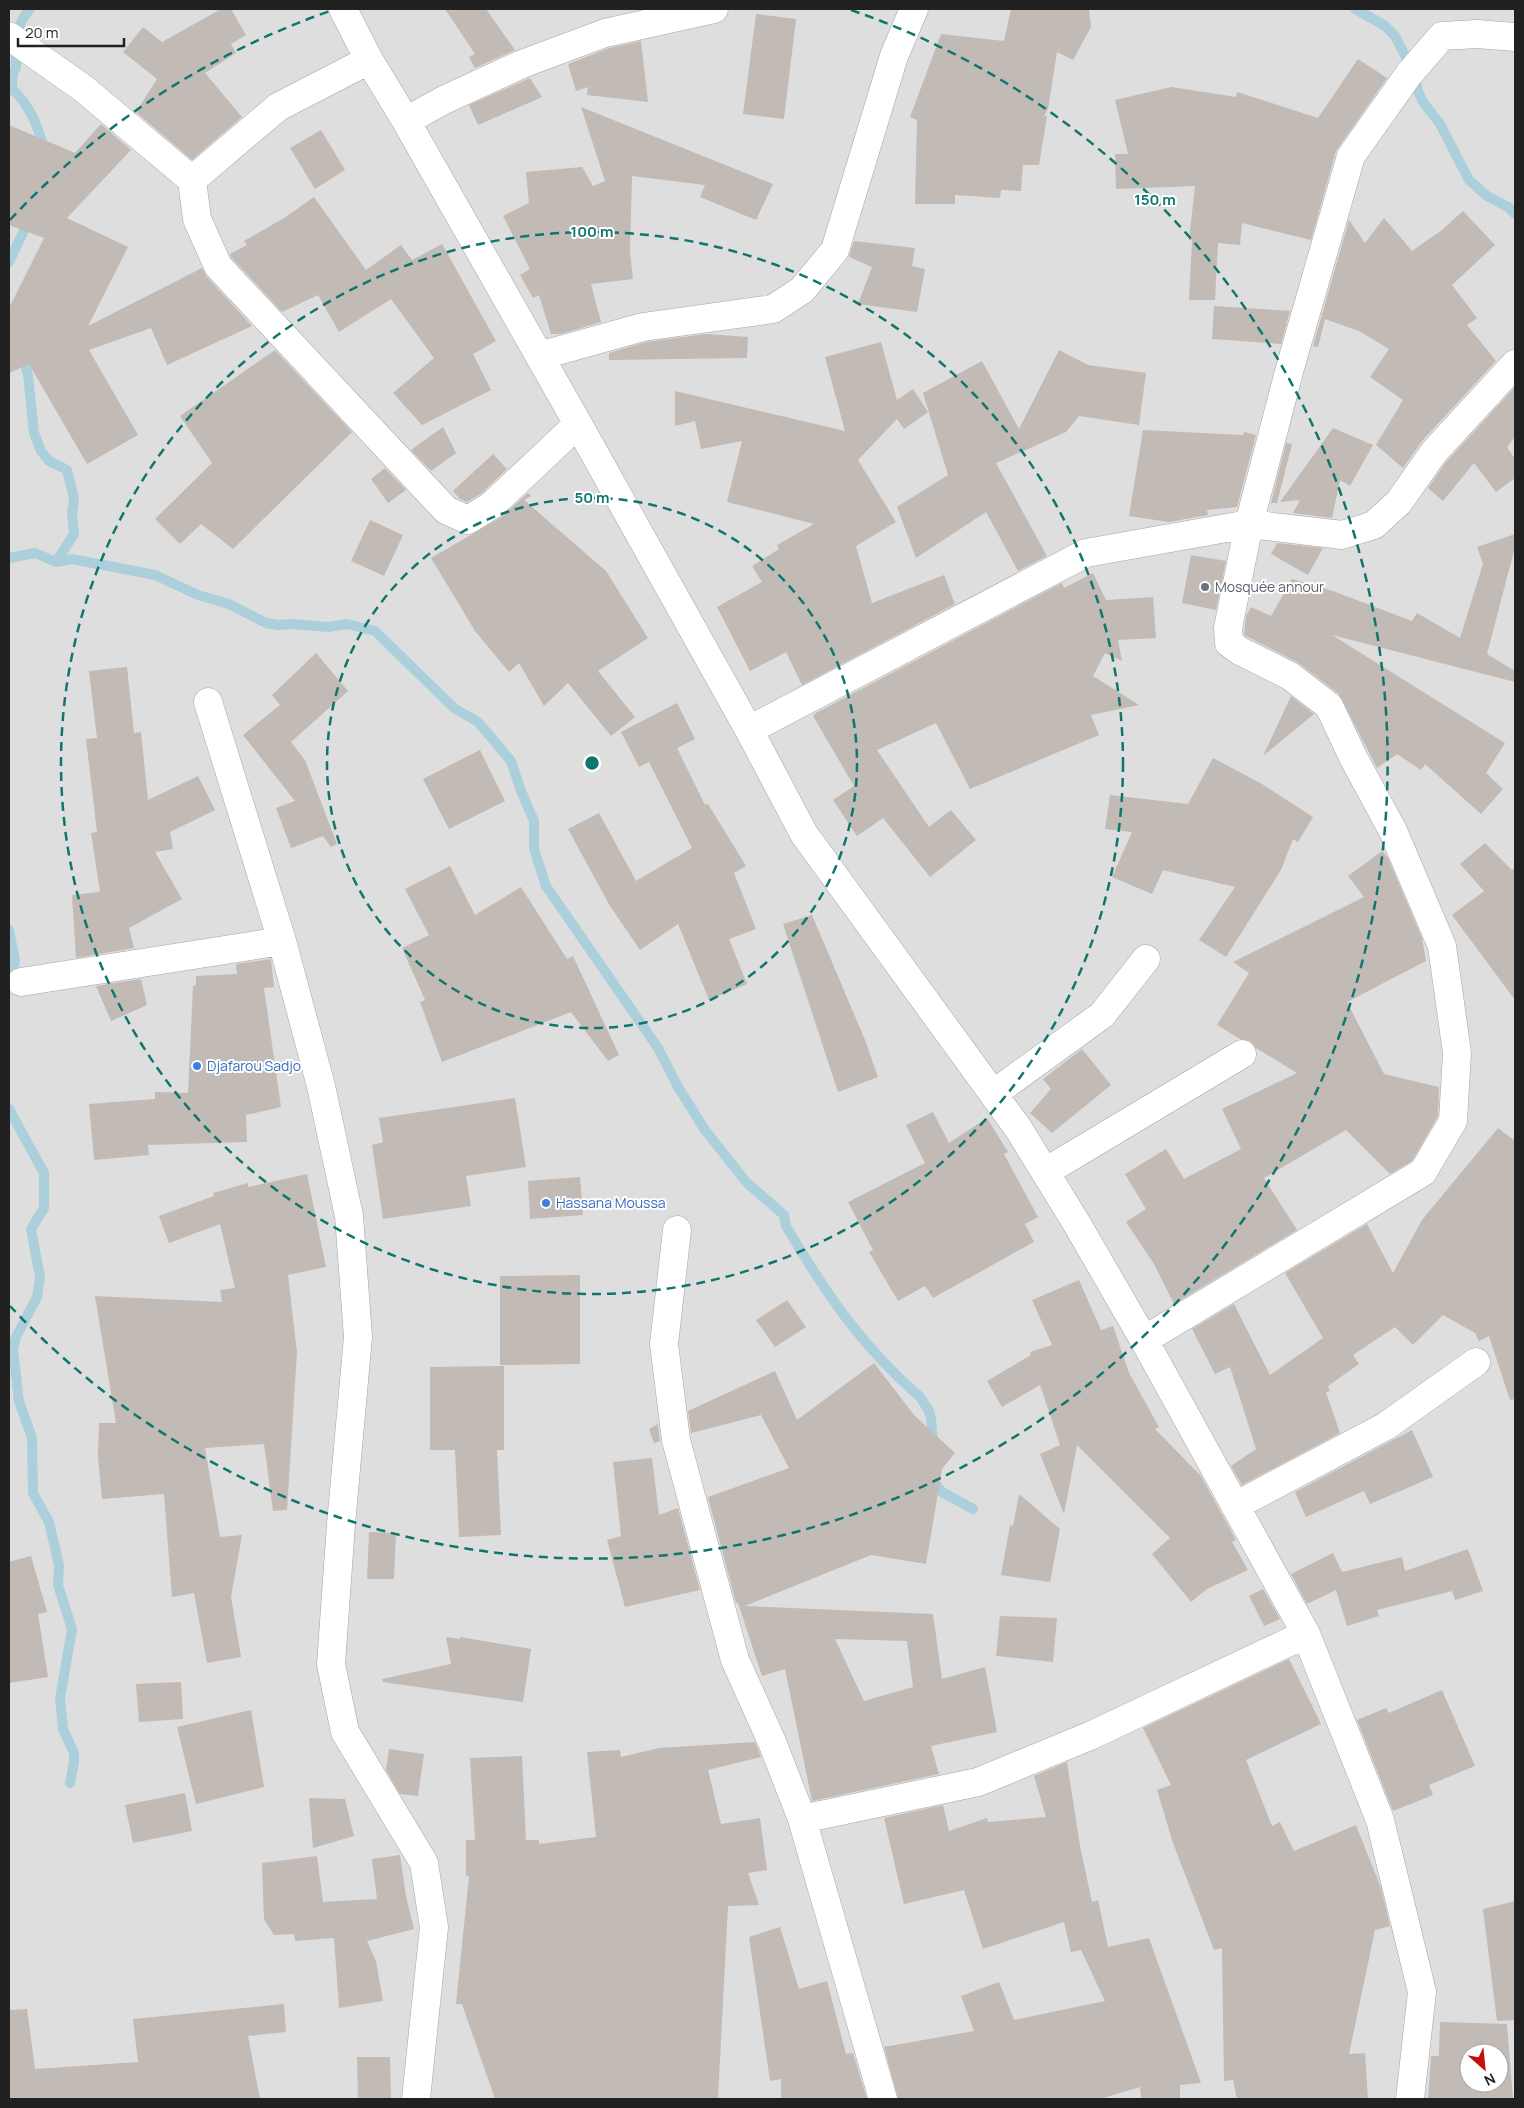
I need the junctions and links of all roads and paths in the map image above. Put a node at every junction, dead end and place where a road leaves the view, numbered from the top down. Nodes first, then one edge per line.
1 (342, 9) edge
2 (714, 9) edge
3 (906, 11) edge
4 (1515, 36) edge
5 (19, 43) edge
6 (369, 60) junction
7 (406, 120) junction
8 (192, 180) junction
9 (539, 356) junction
10 (1515, 364) edge
11 (578, 424) junction
12 (1249, 524) junction
13 (208, 702) dead end
14 (749, 730) junction
15 (282, 941) junction
16 (1146, 959) dead end
17 (20, 982) dead end
18 (1242, 1054) dead end
19 (993, 1094) junction
20 (1045, 1172) junction
21 (677, 1230) dead end
22 (1144, 1340) junction
23 (1476, 1362) dead end
24 (1235, 1506) junction
25 (1306, 1634) junction
26 (802, 1819) junction
27 (416, 2099) edge
28 (883, 2099) edge
29 (1410, 2099) edge

1 - 6 street
2 - 7 street
3 - 9 street
4 - 12 street
5 - 8 street
6 - 7 street
6 - 8 street
7 - 9 street
8 - 11 street
9 - 11 street
10 - 12 street
11 - 14 street
12 - 14 street
12 - 22 street
13 - 15 street
14 - 19 street
15 - 17 street
15 - 27 street
16 - 19 street
18 - 20 street
19 - 20 street
20 - 22 street
21 - 26 street
22 - 24 street
23 - 24 street
24 - 25 street
25 - 26 street
25 - 29 street
26 - 28 street

